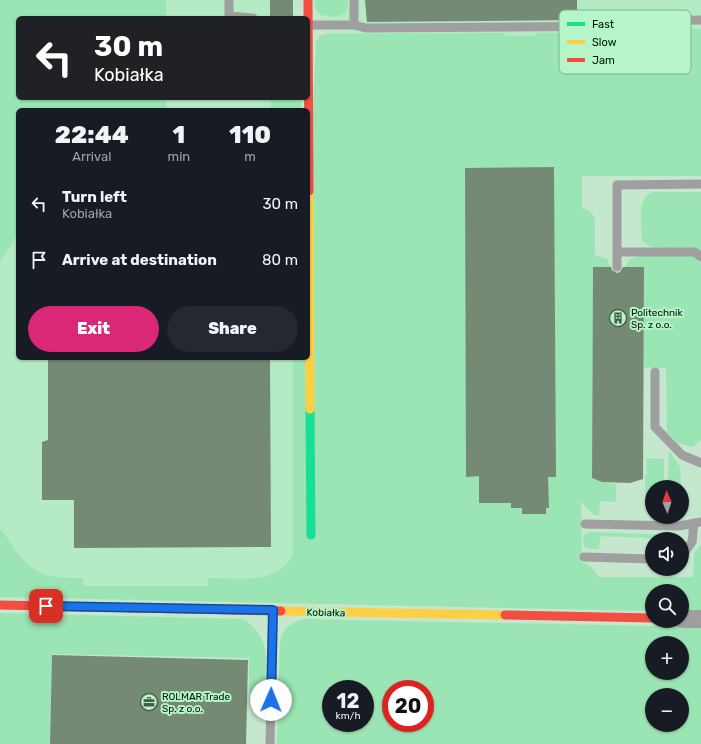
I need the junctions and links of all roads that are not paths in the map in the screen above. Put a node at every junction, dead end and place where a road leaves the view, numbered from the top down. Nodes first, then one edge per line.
1 (229, 0) edge
2 (308, 0) edge
3 (354, 0) edge
4 (229, 16) edge
5 (308, 16) edge
6 (691, 20) edge
7 (701, 20) edge
8 (310, 25) edge
9 (354, 25) junction
10 (559, 27) edge
11 (701, 184) edge
12 (618, 252) junction
13 (701, 257) edge
14 (618, 267) dead end
15 (310, 360) edge
16 (655, 372) dead end
17 (701, 463) edge
18 (697, 522) edge
19 (585, 524) dead end
20 (311, 535) dead end
21 (689, 546) edge
22 (584, 557) dead end
23 (645, 559) edge
24 (0, 605) edge
25 (273, 610) junction
26 (645, 618) edge
27 (689, 619) edge
28 (701, 619) edge
29 (270, 744) edge

1 - 4 lane
2 - 5 street
3 - 9 lane
6 - 7 lane
8 - 9 lane
9 - 10 lane
11 - 12 lane
12 - 13 lane
12 - 14 lane
15 - 20 street
16 - 17 lane
18 - 19 lane
18 - 21 lane
22 - 23 lane
24 - 25 street, Kobiałka
25 - 26 street, Kobiałka
25 - 29 lane
27 - 28 street

